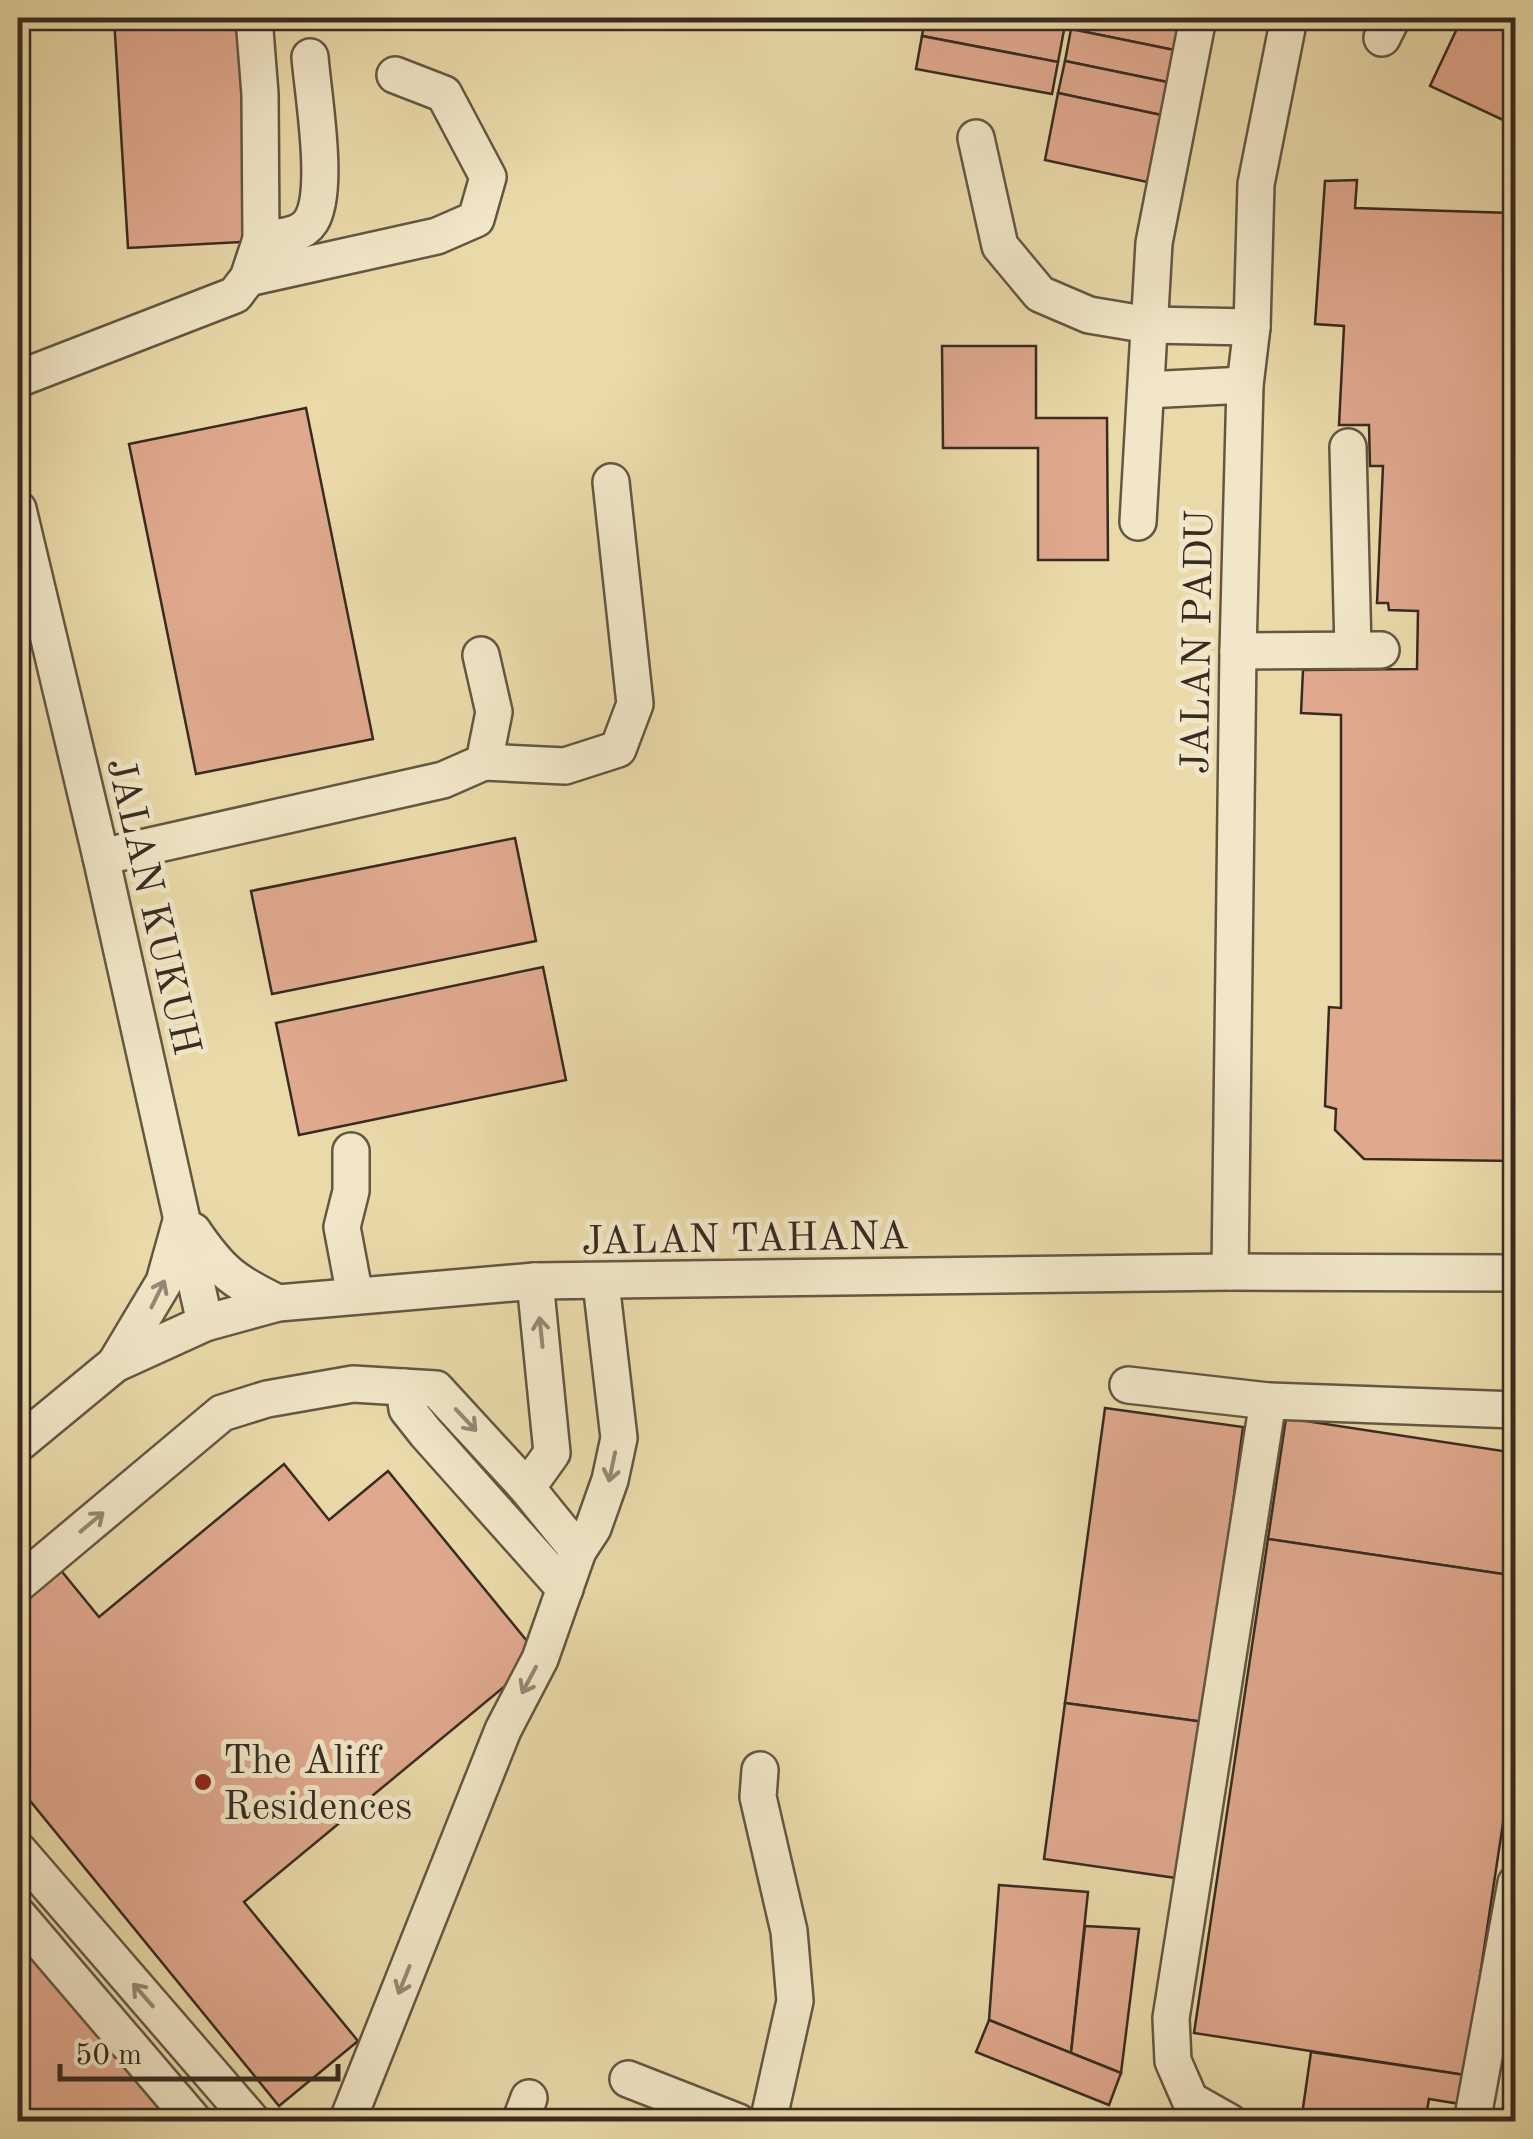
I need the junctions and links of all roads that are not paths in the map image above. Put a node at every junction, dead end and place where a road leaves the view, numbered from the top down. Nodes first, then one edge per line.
1 (254, 18) edge
2 (1198, 18) edge
3 (1289, 18) edge
4 (310, 58) dead end
5 (395, 75) dead end
6 (976, 138) dead end
7 (261, 239) junction
8 (248, 278) junction
9 (1149, 325) junction
10 (1252, 327) junction
11 (18, 379) edge
12 (1245, 384) junction
13 (1146, 390) junction
14 (1348, 448) dead end
15 (611, 482) dead end
16 (18, 509) edge
17 (1138, 522) dead end
18 (1238, 651) junction
19 (481, 656) dead end
20 (484, 762) junction
21 (101, 857) junction
22 (351, 1150) dead end
23 (182, 1216) junction
24 (1230, 1272) junction
25 (1516, 1273) edge
26 (536, 1281) junction
27 (601, 1282) junction
28 (355, 1296) junction
29 (278, 1303) junction
30 (205, 1323) junction
31 (115, 1364) junction
32 (1128, 1385) dead end
33 (404, 1387) junction
34 (1268, 1402) junction
35 (1516, 1410) edge
36 (18, 1444) edge
37 (528, 1488) junction
38 (578, 1551) junction
39 (18, 1584) edge
40 (565, 1589) junction
41 (760, 1770) dead end
42 (18, 1850) edge
43 (1516, 1883) edge
44 (18, 1915) edge
45 (628, 2079) dead end
46 (195, 2122) edge
47 (253, 2122) edge
48 (348, 2122) edge
49 (738, 2122) edge
50 (768, 2122) edge
51 (1229, 2122) edge
52 (1472, 2122) edge

1 - 7 street
2 - 9 street
3 - 10 street, JALAN PADU
4 - 7 street
5 - 8 street
6 - 9 street
7 - 8 street
8 - 11 street
9 - 10 street
9 - 13 street
10 - 12 street, JALAN PADU
12 - 13 street
12 - 18 street, JALAN PADU
13 - 17 street
14 - 18 street
15 - 20 street
16 - 21 street, JALAN KUKUH
18 - 24 street, JALAN PADU
19 - 20 street
20 - 21 street
21 - 23 street, JALAN KUKUH
22 - 28 street
23 - 29 street
23 - 30 street, JALAN KUKUH
31 -> 23 street
24 - 25 street, JALAN TAHANA
24 - 27 street, JALAN TAHANA
26 - 27 street, JALAN TAHANA
26 - 28 street, JALAN TAHANA
37 -> 26 street
27 -> 38 street
28 - 29 street, JALAN TAHANA
29 - 30 street, JALAN TAHANA
30 - 31 street, JALAN TAHANA
31 - 36 street, JALAN TAHANA
32 - 34 street
33 -> 37 street
39 -> 33 street
33 - 40 street
34 - 35 street
34 - 51 street
37 - 38 street
38 - 40 street
40 -> 48 street
41 - 50 street
47 -> 42 street
43 - 52 street
44 - 46 street
45 - 49 street

